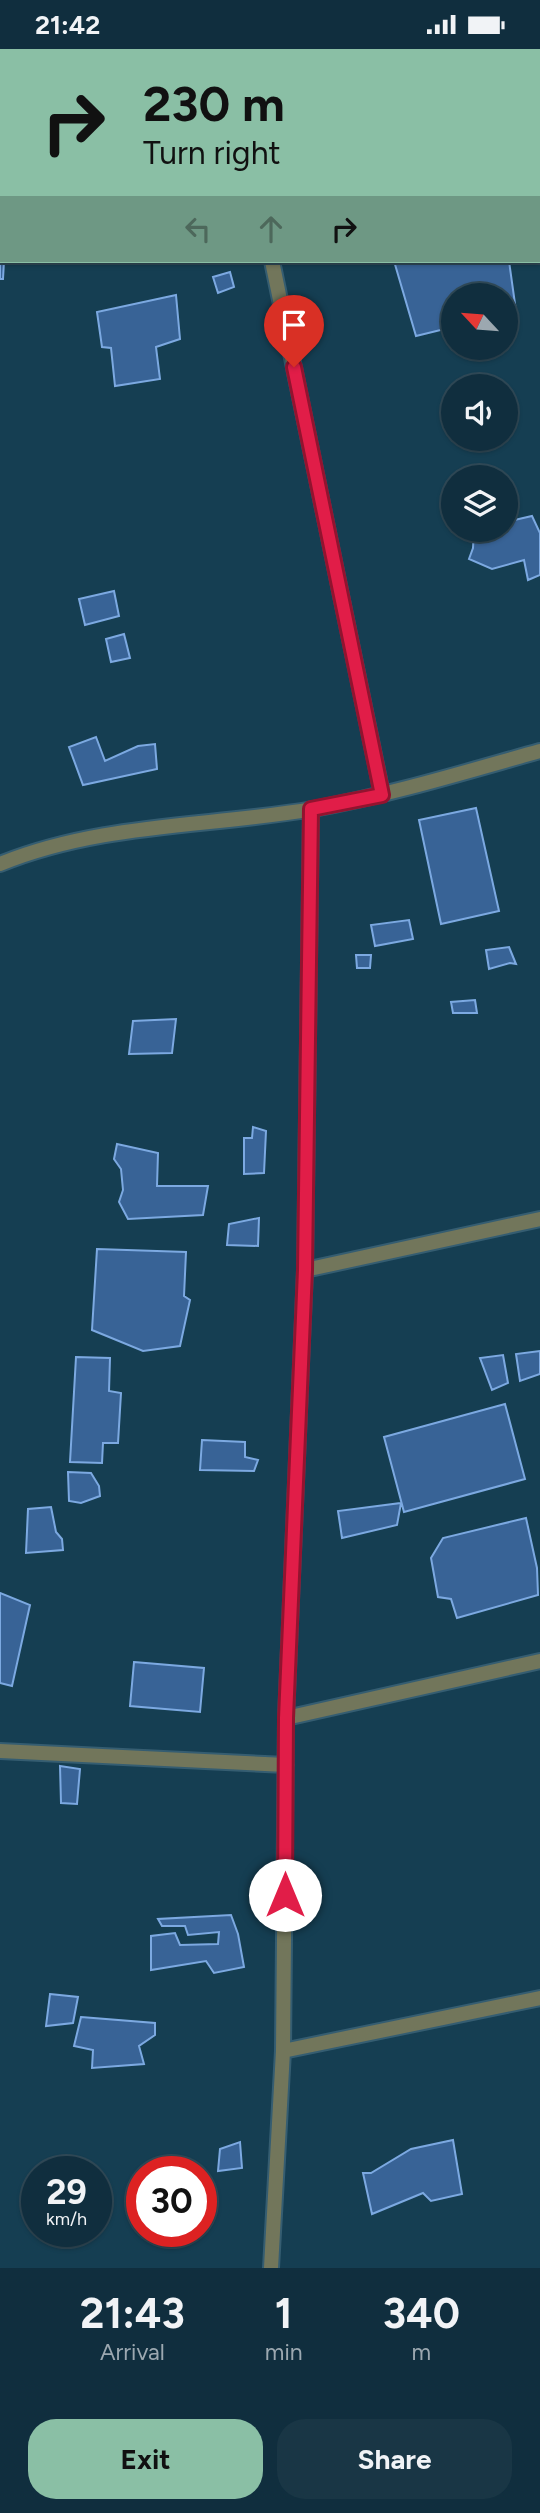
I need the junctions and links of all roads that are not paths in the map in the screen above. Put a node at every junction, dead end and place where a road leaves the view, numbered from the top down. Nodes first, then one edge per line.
1 (272, 263) edge
2 (540, 751) edge
3 (382, 795) junction
4 (311, 809) junction
5 (0, 864) edge
6 (540, 1219) edge
7 (305, 1270) junction
8 (540, 1661) edge
9 (286, 1718) junction
10 (0, 1751) edge
11 (286, 1765) junction
12 (540, 1998) edge
13 (283, 2051) junction
14 (271, 2268) edge

1 - 3 street
2 - 3 street
3 - 4 street
4 - 5 street
4 - 7 street
6 - 7 street
7 - 9 street
8 - 9 street
9 - 11 street
10 - 11 street
11 - 13 street
12 - 13 street
13 - 14 street

